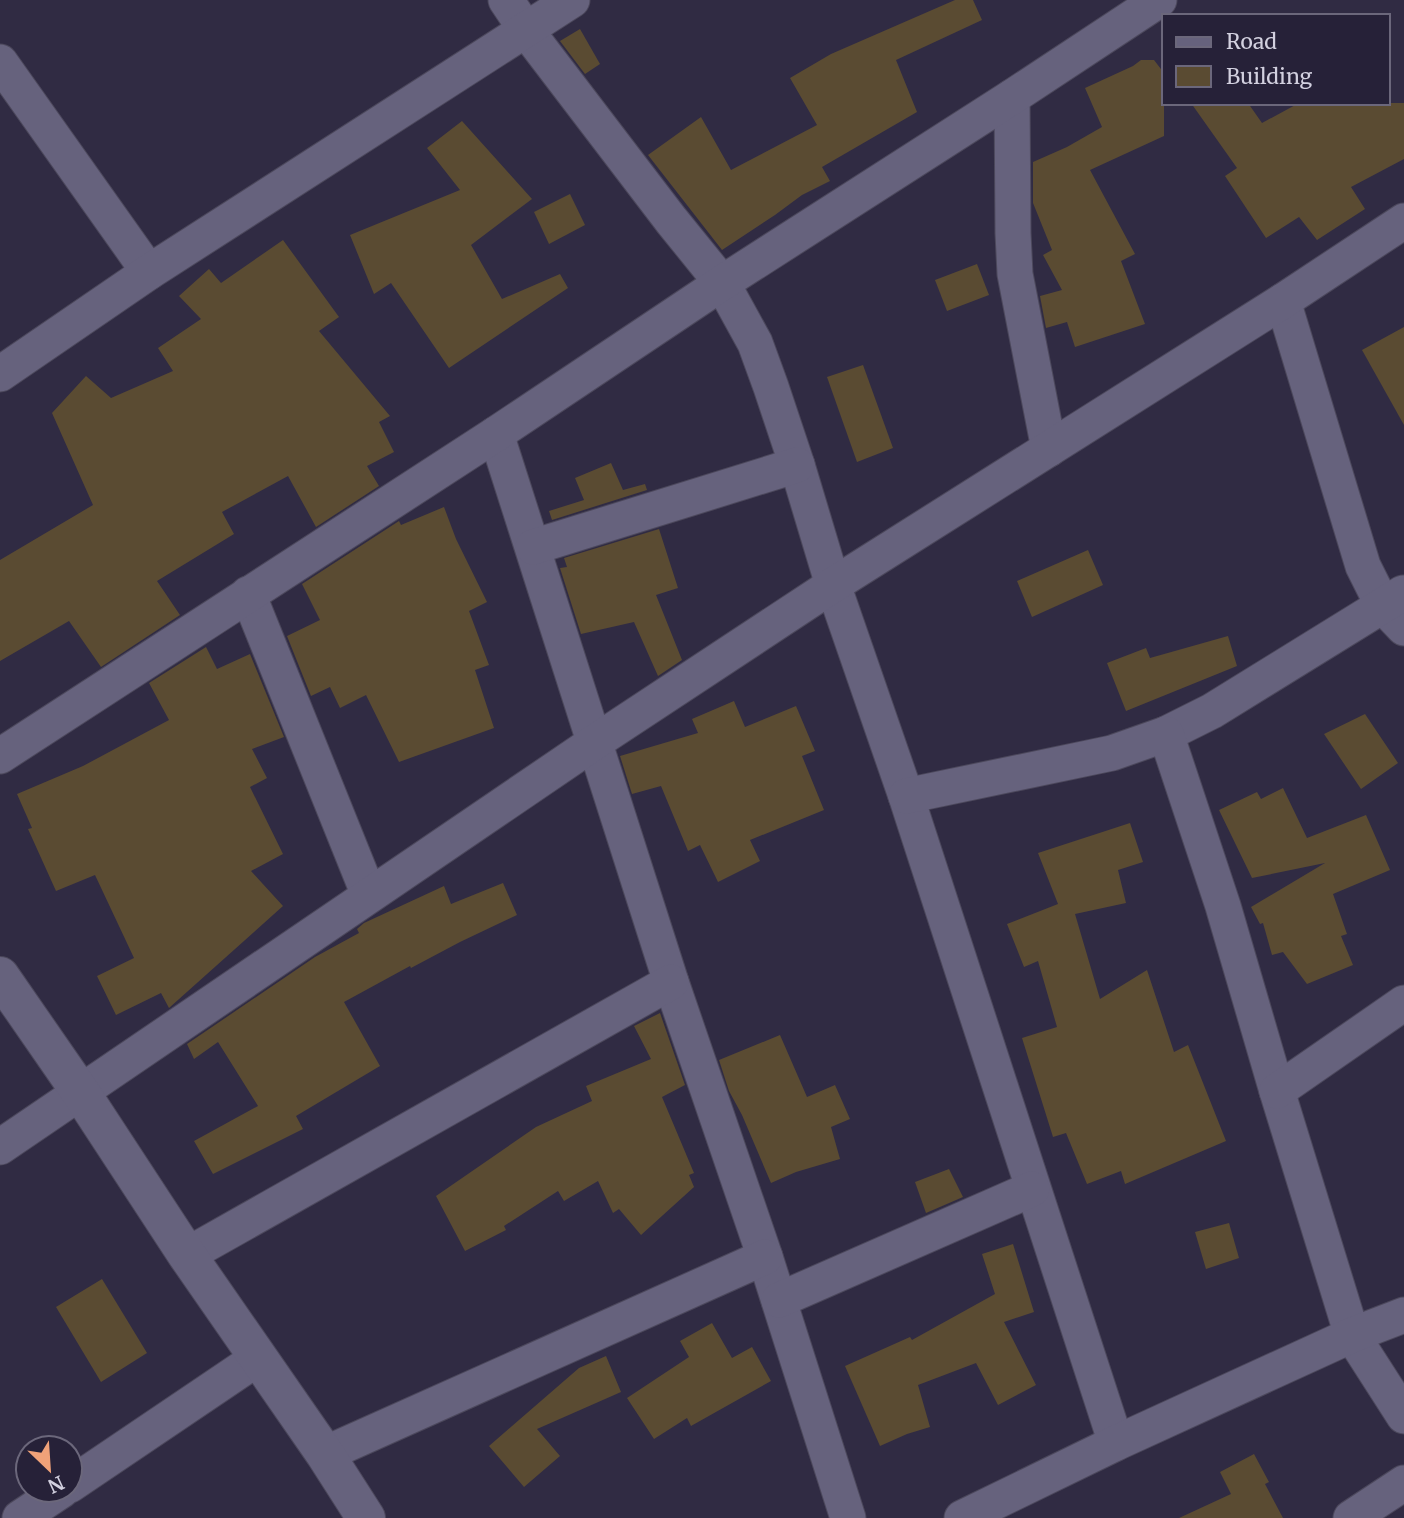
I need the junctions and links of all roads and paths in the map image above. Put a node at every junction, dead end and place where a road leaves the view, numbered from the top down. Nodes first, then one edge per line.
1 (506, 0) edge
2 (572, 0) edge
3 (1158, 0) edge
4 (526, 30) junction
5 (0, 62) edge
6 (1012, 97) junction
7 (1404, 221) edge
8 (149, 272) junction
9 (722, 283) junction
10 (1283, 301) junction
11 (0, 374) edge
12 (496, 433) junction
13 (1049, 449) junction
14 (797, 466) junction
15 (533, 547) junction
16 (833, 585) junction
17 (248, 594) junction
18 (1397, 609) edge
19 (1166, 734) junction
20 (595, 742) junction
21 (0, 756) edge
22 (906, 796) junction
23 (369, 895) junction
24 (0, 976) edge
25 (671, 982) junction
26 (1404, 1003) edge
27 (1277, 1091) junction
28 (81, 1093) junction
29 (0, 1147) edge
30 (1032, 1189) junction
31 (187, 1255) junction
32 (765, 1257) junction
33 (779, 1300) junction
34 (1404, 1314) edge
35 (1352, 1335) junction
36 (258, 1358) junction
37 (1404, 1416) edge
38 (1116, 1443) junction
39 (325, 1454) junction
40 (84, 1476) edge
41 (1404, 1483) edge
42 (41, 1504) edge
43 (20, 1518) edge
44 (366, 1518) edge
45 (848, 1518) edge
46 (962, 1518) edge
47 (1351, 1518) edge

1 - 4 street
2 - 4 street
3 - 6 street
4 - 8 street
4 - 9 street
5 - 8 street
6 - 9 street
6 - 13 street
7 - 10 street
8 - 11 street
9 - 12 street
9 - 14 street
10 - 13 street
10 - 18 street
12 - 15 street
12 - 17 street
13 - 16 street
14 - 15 street
14 - 16 street
15 - 20 street
16 - 20 street
16 - 22 street
17 - 21 street
17 - 23 street
18 - 19 street
19 - 22 street
19 - 27 street
20 - 23 street
20 - 25 street
22 - 30 street
23 - 28 street
24 - 28 street
25 - 31 street
25 - 32 street
26 - 27 street
27 - 35 street
28 - 29 street
28 - 31 street
30 - 33 street
30 - 38 street
31 - 36 street
32 - 33 street
32 - 39 street
33 - 45 street
34 - 35 street
35 - 37 street
35 - 38 street
36 - 39 street
36 - 40 street
38 - 46 street
39 - 44 street
41 - 47 street
42 - 43 street

